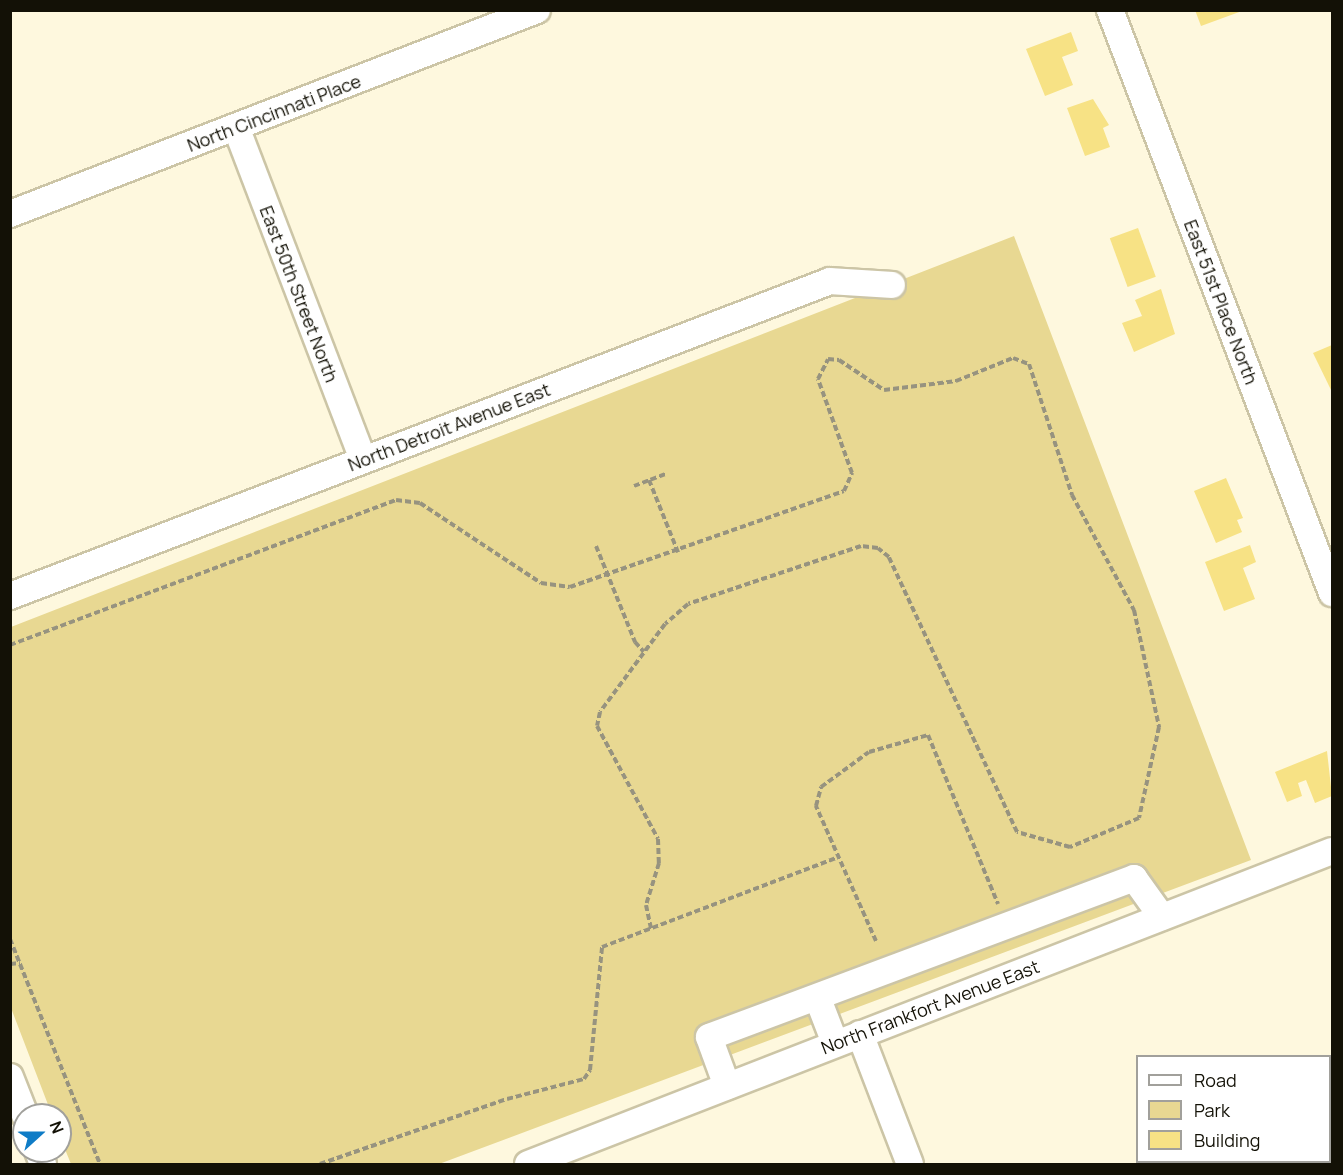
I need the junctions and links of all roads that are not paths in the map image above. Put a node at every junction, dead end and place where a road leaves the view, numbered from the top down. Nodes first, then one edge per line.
1 (537, 10) edge
2 (1110, 10) edge
3 (236, 127) junction
4 (10, 214) edge
5 (892, 285) dead end
6 (363, 460) junction
7 (1332, 593) edge
8 (10, 596) edge
9 (1332, 851) edge
10 (1162, 917) junction
11 (818, 999) junction
12 (860, 1034) junction
13 (835, 1043) junction
14 (10, 1077) edge
15 (727, 1086) junction
16 (20, 1103) edge
17 (563, 1158) edge
18 (528, 1164) edge
19 (910, 1164) edge

1 - 3 street, North Cincinnati Place
2 - 7 street, East 51st Place North
3 - 4 street, North Cincinnati Place
3 - 6 street, East 50th Street North
5 - 6 street, North Detroit Avenue East
6 - 8 street, North Detroit Avenue East
9 - 10 street, North Frankfort Avenue East
10 - 11 street
10 - 12 street, North Frankfort Avenue East
11 - 13 street
11 - 15 street
12 - 13 street, North Frankfort Avenue East
12 - 19 street
13 - 15 street, North Frankfort Avenue East
14 - 16 street
15 - 17 street, North Frankfort Avenue East
17 - 18 street, North Frankfort Avenue East

